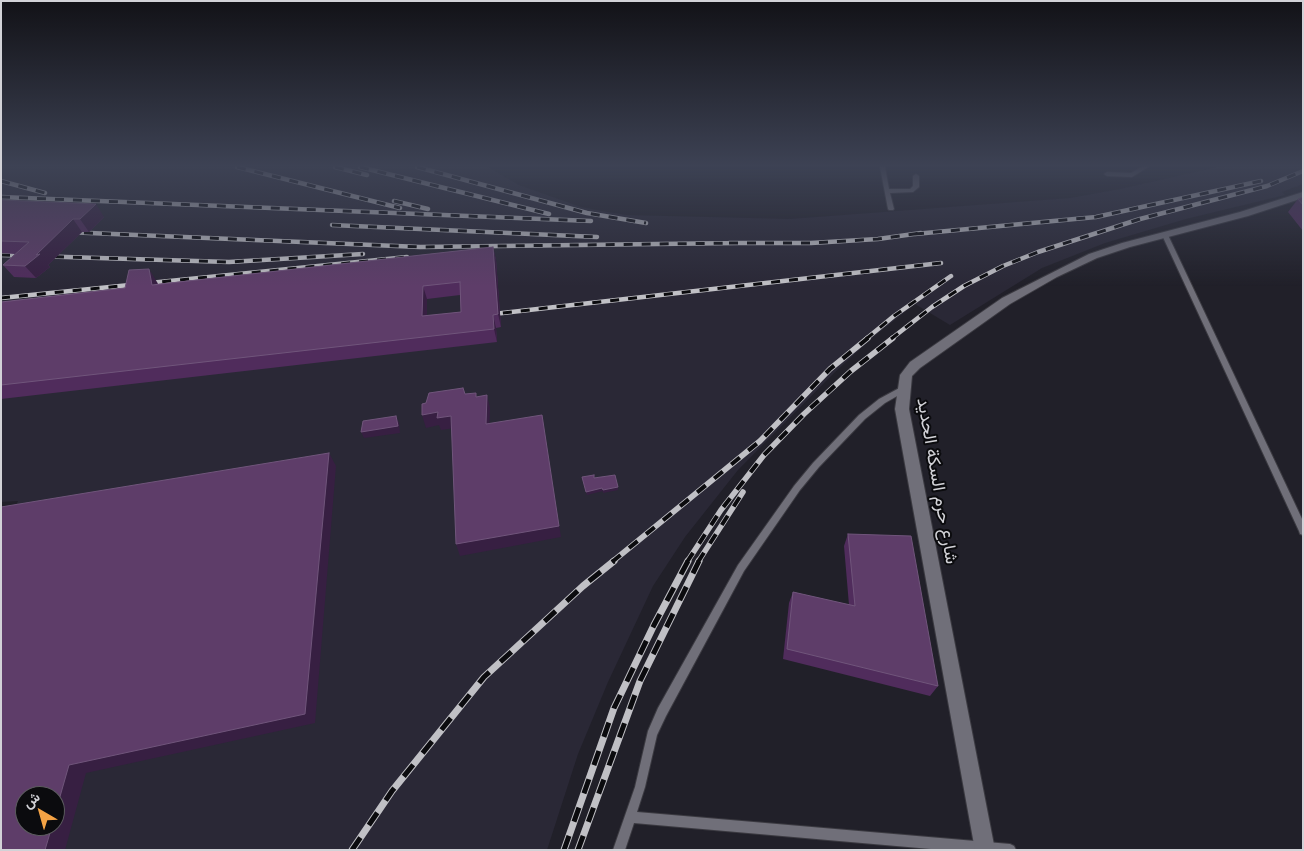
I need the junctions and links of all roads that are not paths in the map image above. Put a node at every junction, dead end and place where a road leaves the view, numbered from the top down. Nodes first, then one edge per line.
1 (1267, 207) edge
2 (1165, 234) junction
3 (903, 389) junction
4 (1303, 531) edge
5 (631, 817) junction
6 (985, 849) edge
7 (619, 850) edge
8 (1010, 850) edge

1 - 2 street, شارع حرم السكة الحديد
2 - 3 street, شارع حرم السكة الحديد
2 - 4 lane
3 - 5 lane
3 - 6 street, شارع حرم السكة الحديد
5 - 6 lane
5 - 7 lane
6 - 8 lane

